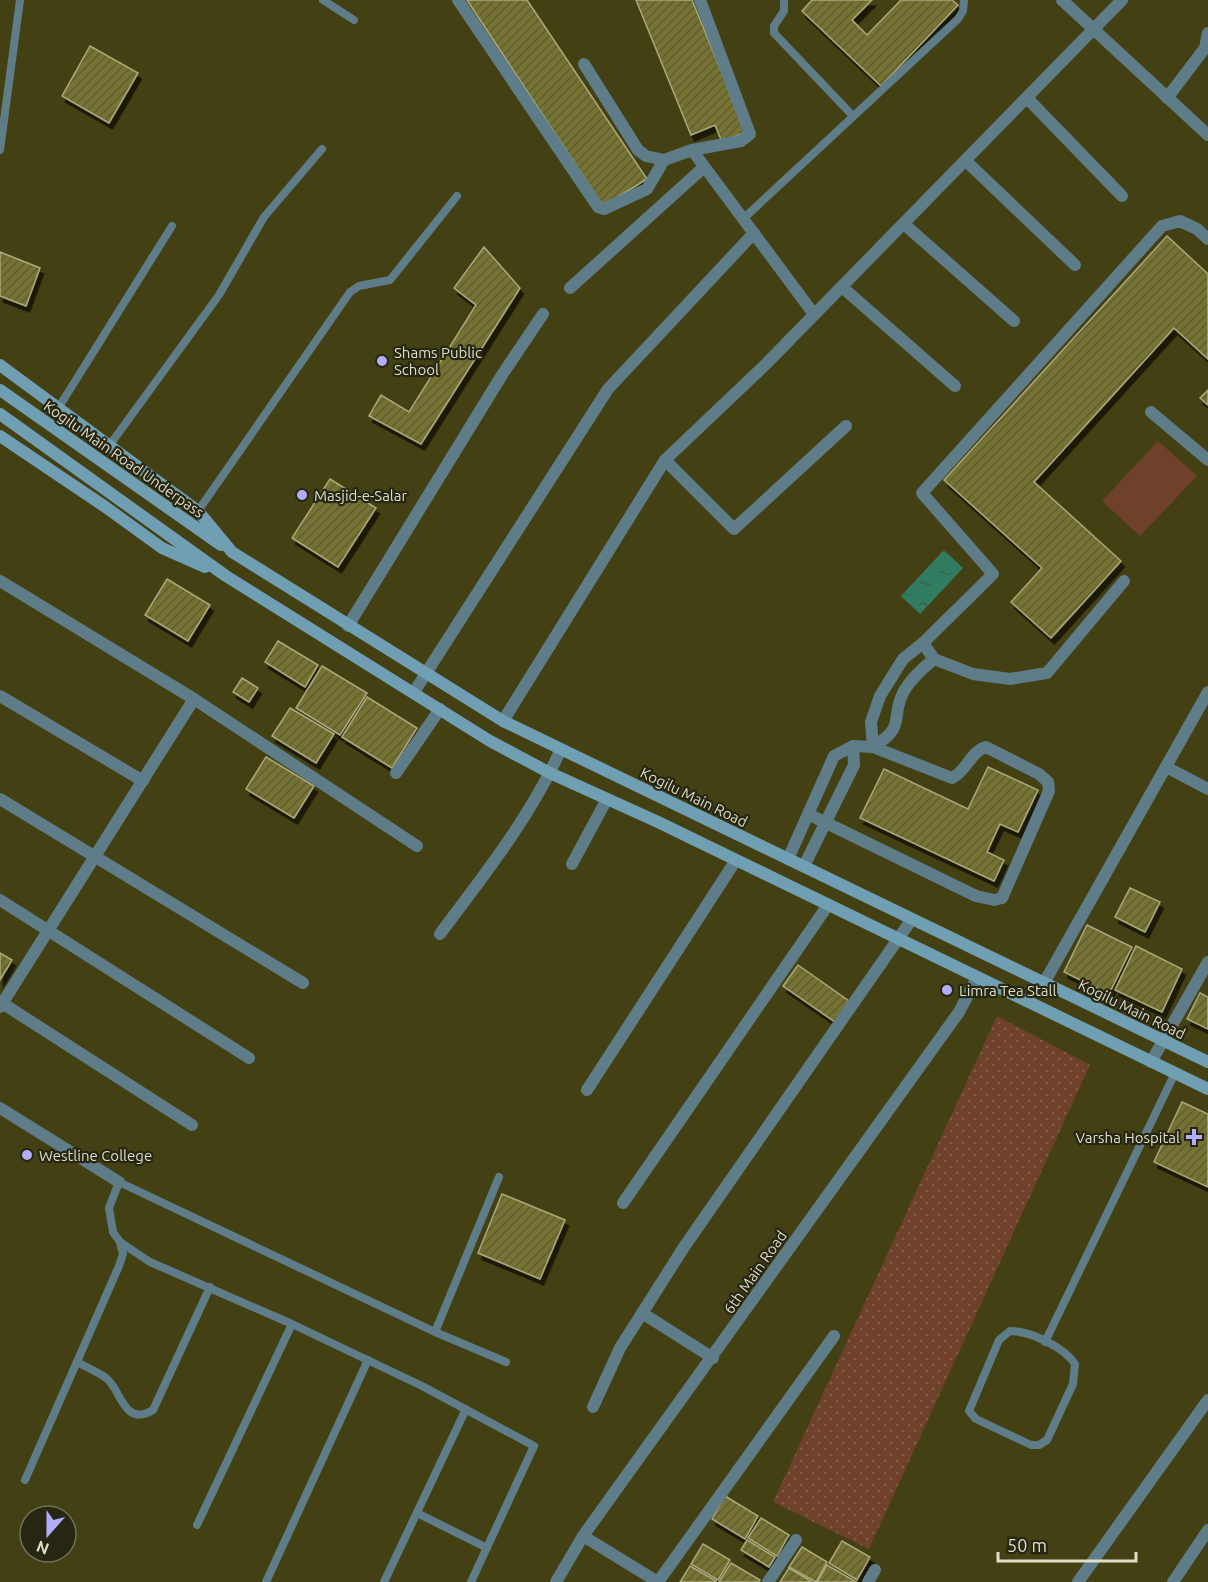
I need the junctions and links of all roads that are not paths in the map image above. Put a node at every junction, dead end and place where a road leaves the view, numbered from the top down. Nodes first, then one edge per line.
1 (20, 0) edge
2 (323, 0) edge
3 (458, 0) edge
4 (700, 0) edge
5 (964, 0) edge
6 (1062, 0) edge
7 (1122, 0) edge
8 (786, 1) edge
9 (354, 20) dead end
10 (1094, 29) junction
11 (1208, 33) edge
12 (584, 64) dead end
13 (1027, 98) junction
14 (1167, 98) junction
15 (853, 116) junction
16 (1208, 135) edge
17 (322, 149) dead end
18 (0, 150) edge
19 (692, 150) junction
20 (663, 160) junction
21 (966, 161) junction
22 (703, 168) junction
23 (458, 196) dead end
24 (1122, 196) dead end
25 (742, 219) junction
26 (904, 224) junction
27 (172, 226) dead end
28 (754, 233) junction
29 (1208, 239) edge
30 (1075, 265) dead end
31 (842, 287) junction
32 (570, 288) dead end
33 (543, 314) dead end
34 (813, 314) junction
35 (1014, 321) dead end
36 (0, 365) edge
37 (955, 386) dead end
38 (0, 390) edge
39 (59, 407) junction
40 (1151, 412) dead end
41 (0, 414) edge
42 (846, 426) dead end
43 (0, 436) edge
44 (109, 446) junction
45 (665, 460) junction
46 (1208, 460) edge
47 (198, 511) junction
48 (232, 552) junction
49 (226, 576) junction
50 (0, 581) edge
51 (1124, 581) dead end
52 (348, 626) junction
53 (924, 643) junction
54 (934, 659) junction
55 (425, 674) junction
56 (414, 692) junction
57 (1208, 693) edge
58 (0, 696) edge
59 (194, 699) junction
60 (440, 709) junction
61 (503, 721) junction
62 (853, 746) junction
63 (873, 747) junction
64 (560, 751) junction
65 (1166, 767) junction
66 (396, 773) dead end
67 (550, 773) junction
68 (143, 781) junction
69 (1208, 789) edge
70 (0, 799) edge
71 (607, 799) junction
72 (808, 814) junction
73 (826, 822) junction
74 (417, 846) dead end
75 (95, 856) junction
76 (788, 859) junction
77 (736, 860) junction
78 (572, 864) dead end
79 (804, 866) junction
80 (0, 900) edge
81 (828, 905) junction
82 (912, 920) junction
83 (50, 929) junction
84 (440, 934) dead end
85 (899, 940) junction
86 (1208, 962) edge
87 (977, 978) junction
88 (303, 983) dead end
89 (1044, 984) junction
90 (1, 1005) edge
91 (1164, 1041) junction
92 (249, 1058) dead end
93 (1151, 1062) junction
94 (1208, 1062) edge
95 (1175, 1073) junction
96 (1208, 1089) edge
97 (587, 1090) dead end
98 (0, 1108) edge
99 (192, 1125) dead end
100 (499, 1178) dead end
101 (119, 1182) junction
102 (623, 1203) dead end
103 (120, 1242) junction
104 (210, 1287) junction
105 (642, 1313) junction
106 (292, 1324) junction
107 (435, 1332) junction
108 (834, 1336) dead end
109 (1045, 1342) junction
110 (713, 1358) junction
111 (368, 1360) junction
112 (77, 1362) junction
113 (506, 1362) dead end
114 (1208, 1401) edge
115 (593, 1407) dead end
116 (466, 1409) junction
117 (25, 1480) dead end
118 (417, 1513) junction
119 (197, 1525) dead end
120 (1208, 1530) edge
121 (584, 1536) junction
122 (796, 1540) dead end
123 (487, 1548) junction
124 (875, 1570) dead end
125 (266, 1582) edge
126 (384, 1582) edge
127 (471, 1582) edge
128 (556, 1582) edge
129 (658, 1582) edge
130 (768, 1582) edge
131 (868, 1582) edge
132 (1078, 1582) edge
133 (1173, 1582) edge

1 - 18 lane
2 - 9 lane
3 - 20 street
4 - 19 street
5 - 15 lane
6 - 10 street
7 - 10 street
8 - 15 lane
10 - 13 street
10 - 14 street
11 - 14 street
12 - 20 street
13 - 21 street
13 - 24 street
14 - 16 street
15 - 25 lane
17 - 44 lane
19 - 20 street
19 - 22 street
21 - 26 street
21 - 30 street
22 - 25 street
22 - 32 street
23 - 47 lane
25 - 28 street
26 - 31 street
26 - 35 street
27 - 39 lane
28 - 34 street
28 - 55 street
29 - 53 street
31 - 34 street
31 - 37 street
33 - 52 street
34 - 45 street
36 - 39 main road, Kogilu Main Road
38 - 48 main road, Kogilu Main Road Underpass
39 - 44 main road, Kogilu Main Road
40 - 46 street
41 - 49 main road
42 - 45 street
43 - 49 main road
44 - 47 main road, Kogilu Main Road
45 - 61 street
47 - 48 main road, Kogilu Main Road
48 - 52 main road, Kogilu Main Road
49 - 56 main road
50 - 59 street
51 - 54 street
52 - 55 main road, Kogilu Main Road
53 - 54 street
53 - 63 street
54 - 63 street
55 - 56 street
55 - 61 main road, Kogilu Main Road
56 - 60 main road
57 - 65 street
58 - 68 street
59 - 68 street
59 - 74 street
60 - 66 street
60 - 67 main road
61 - 64 main road, Kogilu Main Road
62 - 63 street
62 - 72 street
62 - 73 street
63 - 73 street
64 - 67 street
64 - 76 main road, Kogilu Main Road
65 - 69 street
65 - 89 street
67 - 71 main road
67 - 84 street
68 - 75 street
70 - 75 street
71 - 77 main road
71 - 78 street
72 - 73 street
72 - 76 street
73 - 79 street
75 - 83 street
75 - 88 street
76 - 79 main road, Kogilu Main Road
77 - 81 main road
77 - 97 street
79 - 82 main road, Kogilu Main Road
80 - 83 street
81 - 85 main road
81 - 102 street
82 - 85 street
82 - 89 main road, Kogilu Main Road
83 - 90 street
83 - 92 street
85 - 87 main road
85 - 105 street
86 - 91 street
87 - 93 main road
87 - 110 street, 6th Main Road
89 - 91 main road, Kogilu Main Road
90 - 99 street
91 - 93 street
91 - 94 main road, Kogilu Main Road
93 - 95 main road
95 - 96 main road
95 - 109 lane
98 - 101 street
100 - 107 lane
101 - 103 lane
101 - 107 lane
103 - 104 lane
103 - 112 lane
104 - 106 lane
104 - 112 lane
105 - 110 street
105 - 115 street
106 - 111 lane
106 - 119 lane
107 - 113 lane
108 - 129 street
109 - 109 lane
110 - 121 street, 6th Main Road
111 - 116 lane
111 - 125 lane
112 - 117 lane
114 - 132 street
116 - 118 lane
116 - 123 lane
118 - 123 lane
118 - 126 lane
120 - 133 street
121 - 128 street, 6th Main Road
121 - 129 street
122 - 130 street
123 - 127 lane
124 - 131 street

